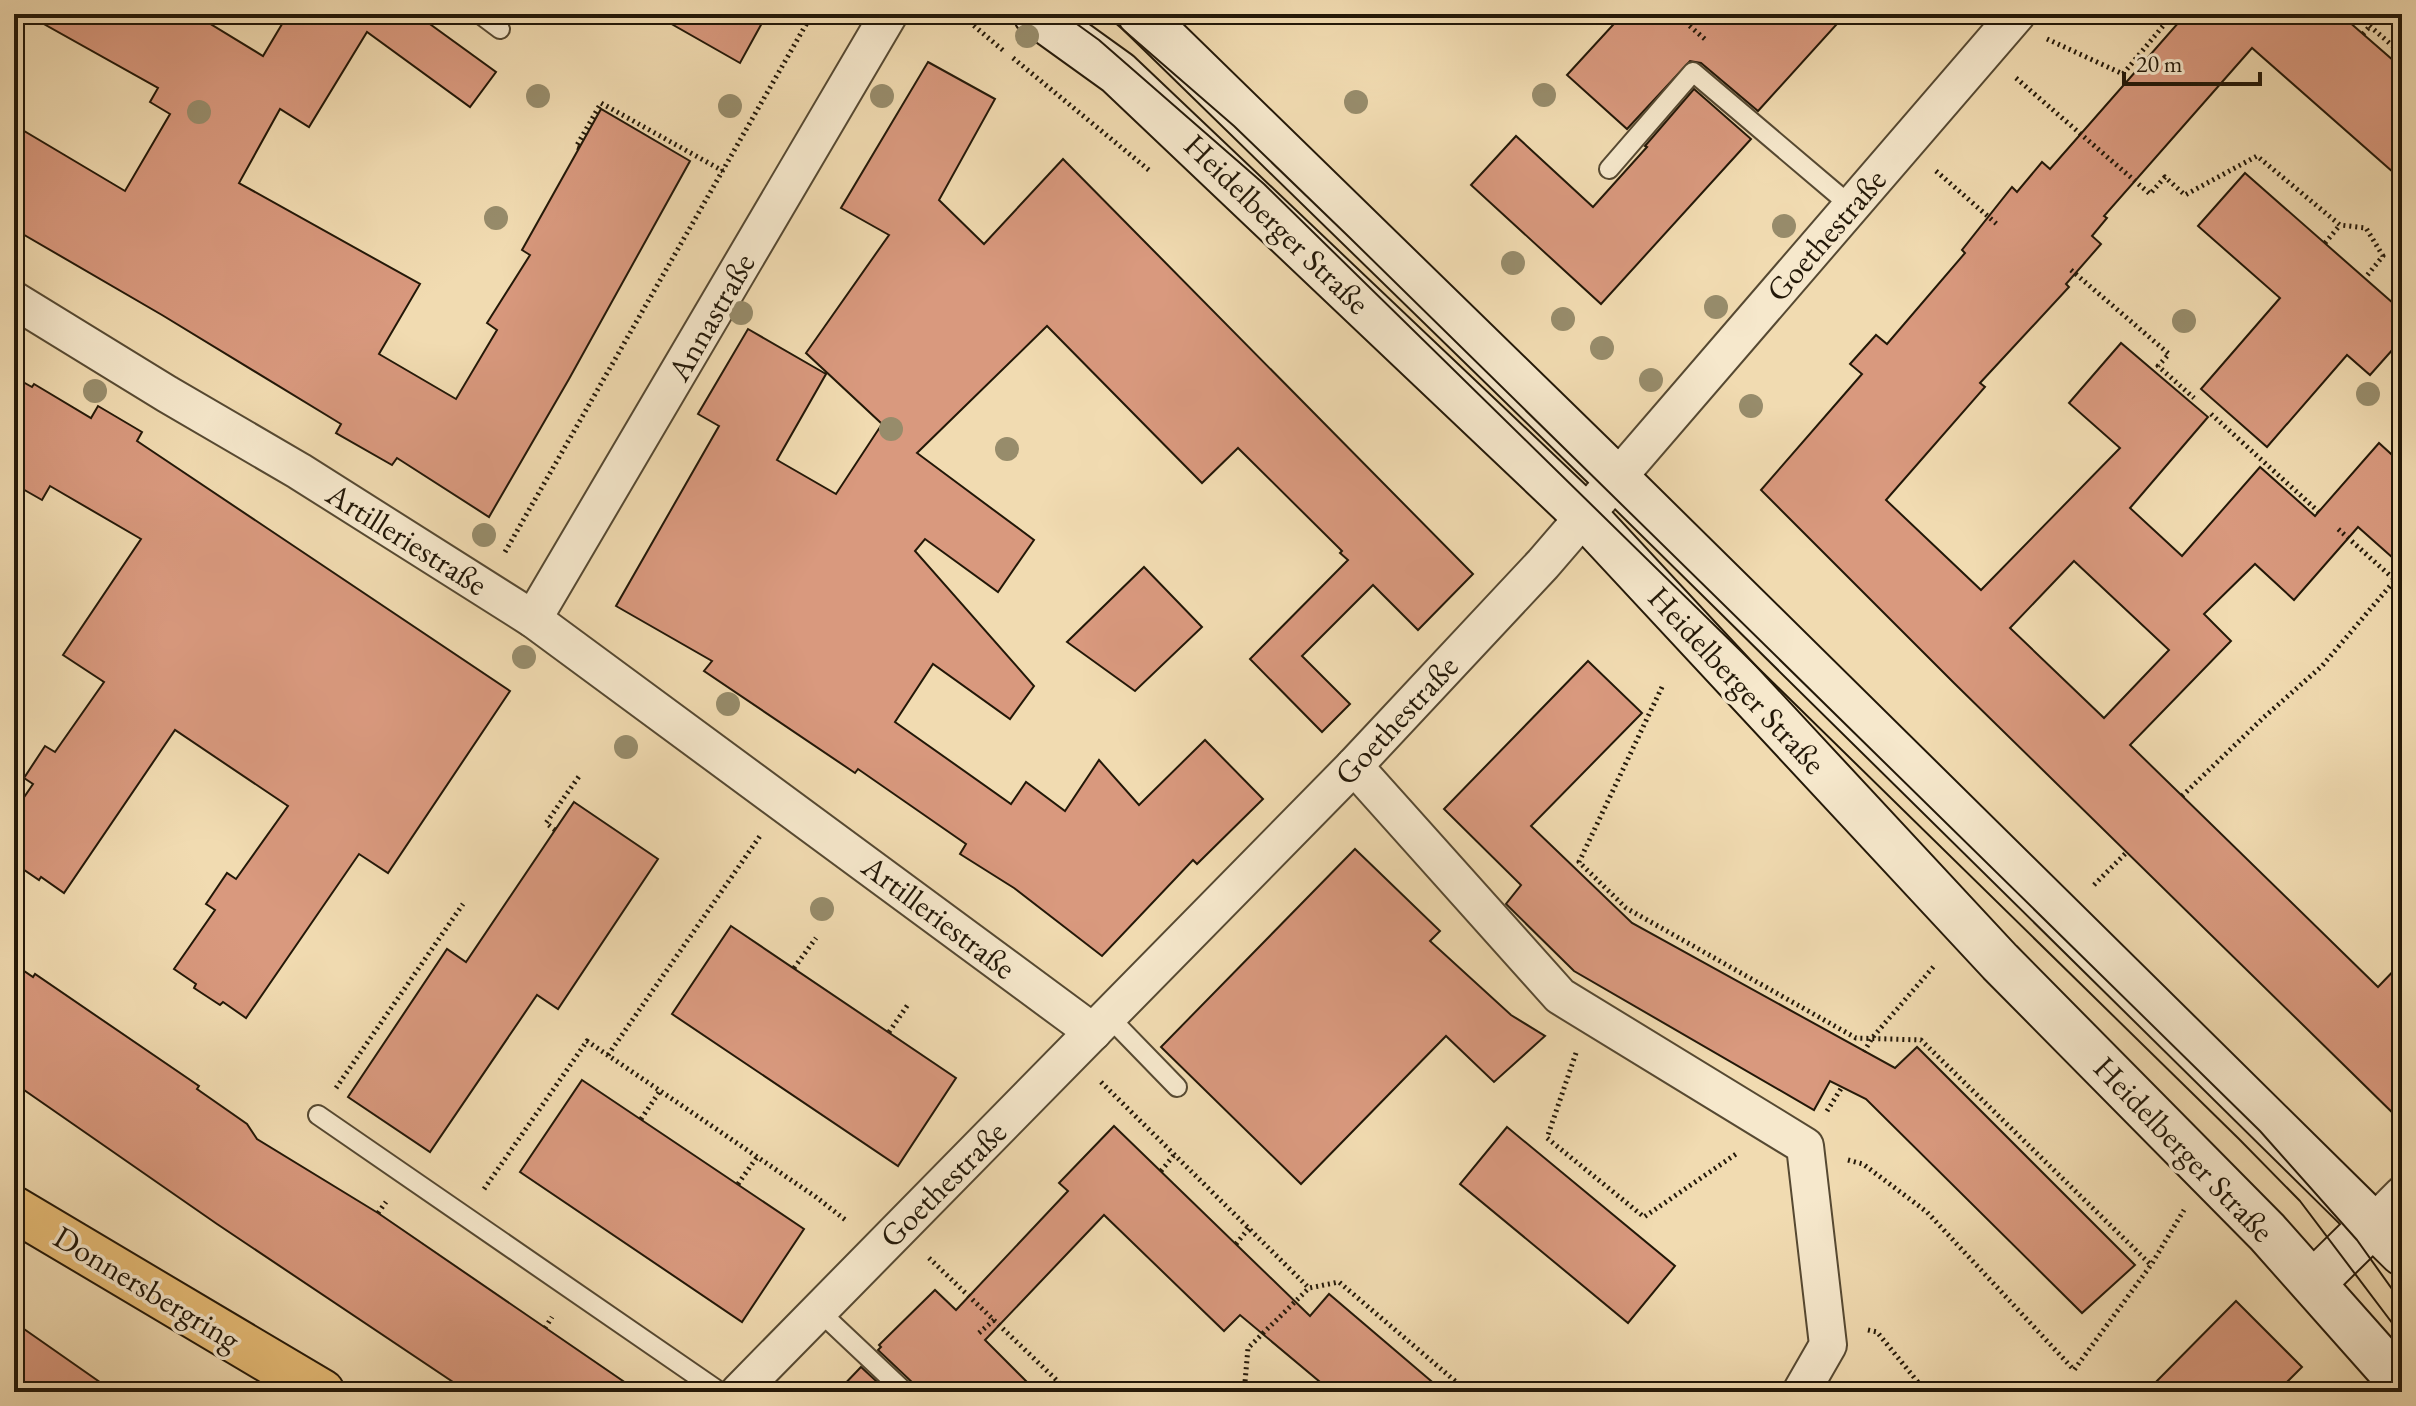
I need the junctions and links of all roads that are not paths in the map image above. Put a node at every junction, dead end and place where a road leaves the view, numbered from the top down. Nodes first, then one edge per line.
1 (480, 14) edge
2 (889, 14) edge
3 (1036, 14) edge
4 (1140, 14) edge
5 (2013, 19) edge
6 (500, 29) dead end
7 (1609, 169) dead end
8 (1851, 206) junction
9 (14, 300) edge
10 (1616, 478) junction
11 (1585, 516) junction
12 (533, 619) junction
13 (1354, 766) junction
14 (1100, 1024) junction
15 (1177, 1087) dead end
16 (318, 1115) road end
17 (14, 1209) edge
18 (2392, 1224) edge
19 (2313, 1283) junction
20 (819, 1311) junction
21 (2402, 1384) edge
22 (322, 1392) edge
23 (720, 1392) edge
24 (739, 1392) edge
25 (905, 1392) edge
26 (1801, 1392) edge

1 - 6 lane
2 - 12 street, Annastraße
3 - 11 main road, Heidelberger Straße
4 - 10 main road, Heidelberger Straße
5 - 8 street, Goethestraße
7 - 8 lane
8 - 10 street, Goethestraße
9 - 12 street, Artilleriestraße
10 - 11 street, Goethestraße
10 - 18 main road, Heidelberger Straße
11 - 13 street, Goethestraße
11 - 19 main road, Heidelberger Straße
12 - 14 street, Artilleriestraße
13 - 14 street, Goethestraße
13 - 26 street
14 - 15 lane
14 - 20 street, Goethestraße
16 - 23 lane
17 - 22 main road, Donnersbergring
18 - 19 main road
19 - 21 main road, Heidelberger Straße
20 - 24 street, Goethestraße
20 - 25 lane

